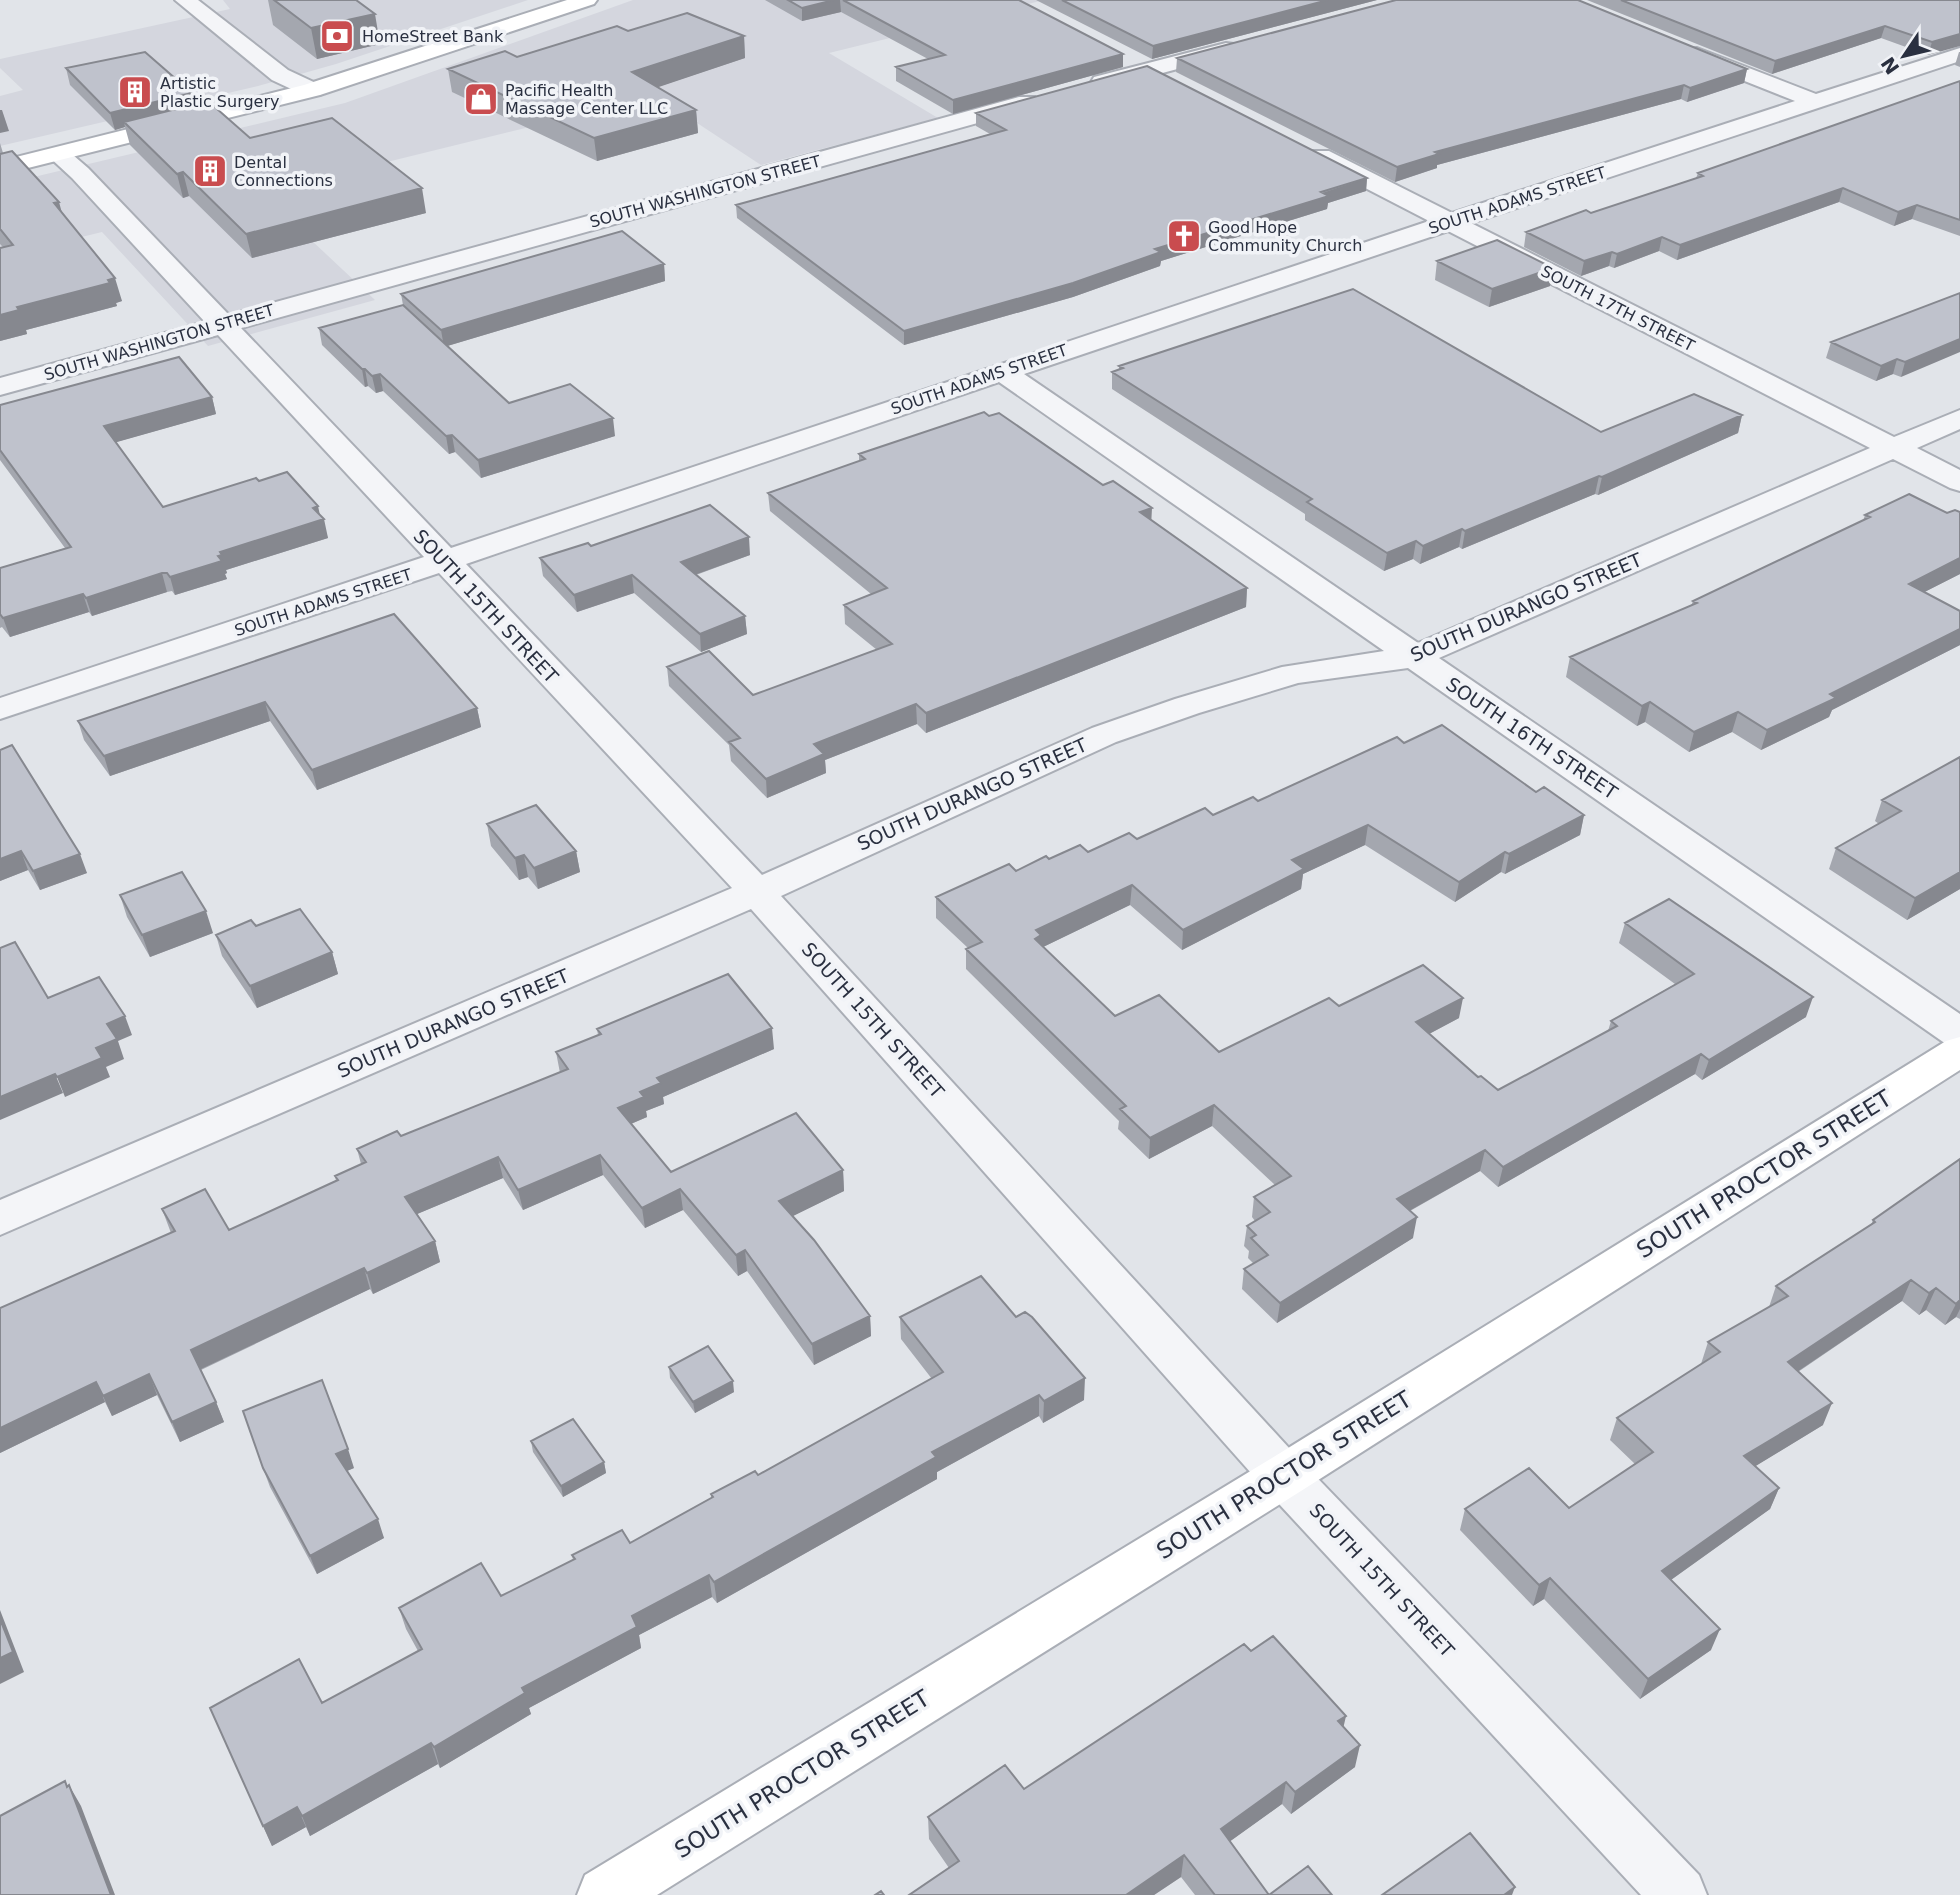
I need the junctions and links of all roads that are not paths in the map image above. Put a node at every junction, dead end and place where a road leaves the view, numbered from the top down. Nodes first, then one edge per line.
1 (185, 0) edge
2 (587, 0) edge
3 (1254, 41) edge
4 (1676, 46) edge
5 (1113, 50) edge
6 (1960, 54) edge
7 (1150, 69) junction
8 (1083, 87) edge
9 (1186, 87) edge
10 (312, 90) junction
11 (1056, 94) edge
12 (1815, 101) junction
13 (1295, 143) edge
14 (58, 154) junction
15 (0, 168) edge
16 (1450, 222) junction
17 (221, 324) junction
18 (1001, 371) junction
19 (0, 387) edge
20 (1960, 419) edge
21 (1894, 448) junction
22 (1960, 482) edge
23 (445, 562) junction
24 (1414, 657) junction
25 (0, 709) edge
26 (757, 892) junction
27 (1960, 1034) edge
28 (1960, 1051) edge
29 (0, 1219) edge
30 (1284, 1476) junction
31 (605, 1895) edge
32 (1679, 1895) edge

1 - 10 street
2 - 10 street
3 - 7 street
4 - 12 street
5 - 7 street
6 - 12 street, SOUTH ADAMS STREET
7 - 8 street
7 - 9 street
10 - 14 street
11 - 17 street, SOUTH WASHINGTON STREET
12 - 16 street, SOUTH ADAMS STREET
13 - 16 street, SOUTH 17TH STREET
14 - 15 street
14 - 17 street, SOUTH 15TH STREET
16 - 18 street, SOUTH ADAMS STREET
16 - 21 street, SOUTH 17TH STREET
17 - 19 street, SOUTH WASHINGTON STREET
17 - 23 street, SOUTH 15TH STREET
18 - 23 street, SOUTH ADAMS STREET
18 - 24 street, SOUTH 16TH STREET
20 - 21 street, SOUTH DURANGO STREET
21 - 22 street, SOUTH 17TH STREET
21 - 24 street, SOUTH DURANGO STREET
23 - 25 street, SOUTH ADAMS STREET
23 - 26 street, SOUTH 15TH STREET
24 - 26 street, SOUTH DURANGO STREET
24 - 27 street, SOUTH 16TH STREET
26 - 29 street, SOUTH DURANGO STREET
26 - 30 street, SOUTH 15TH STREET
28 - 30 street, SOUTH PROCTOR STREET
30 - 31 street, SOUTH PROCTOR STREET
30 - 32 street, SOUTH 15TH STREET

